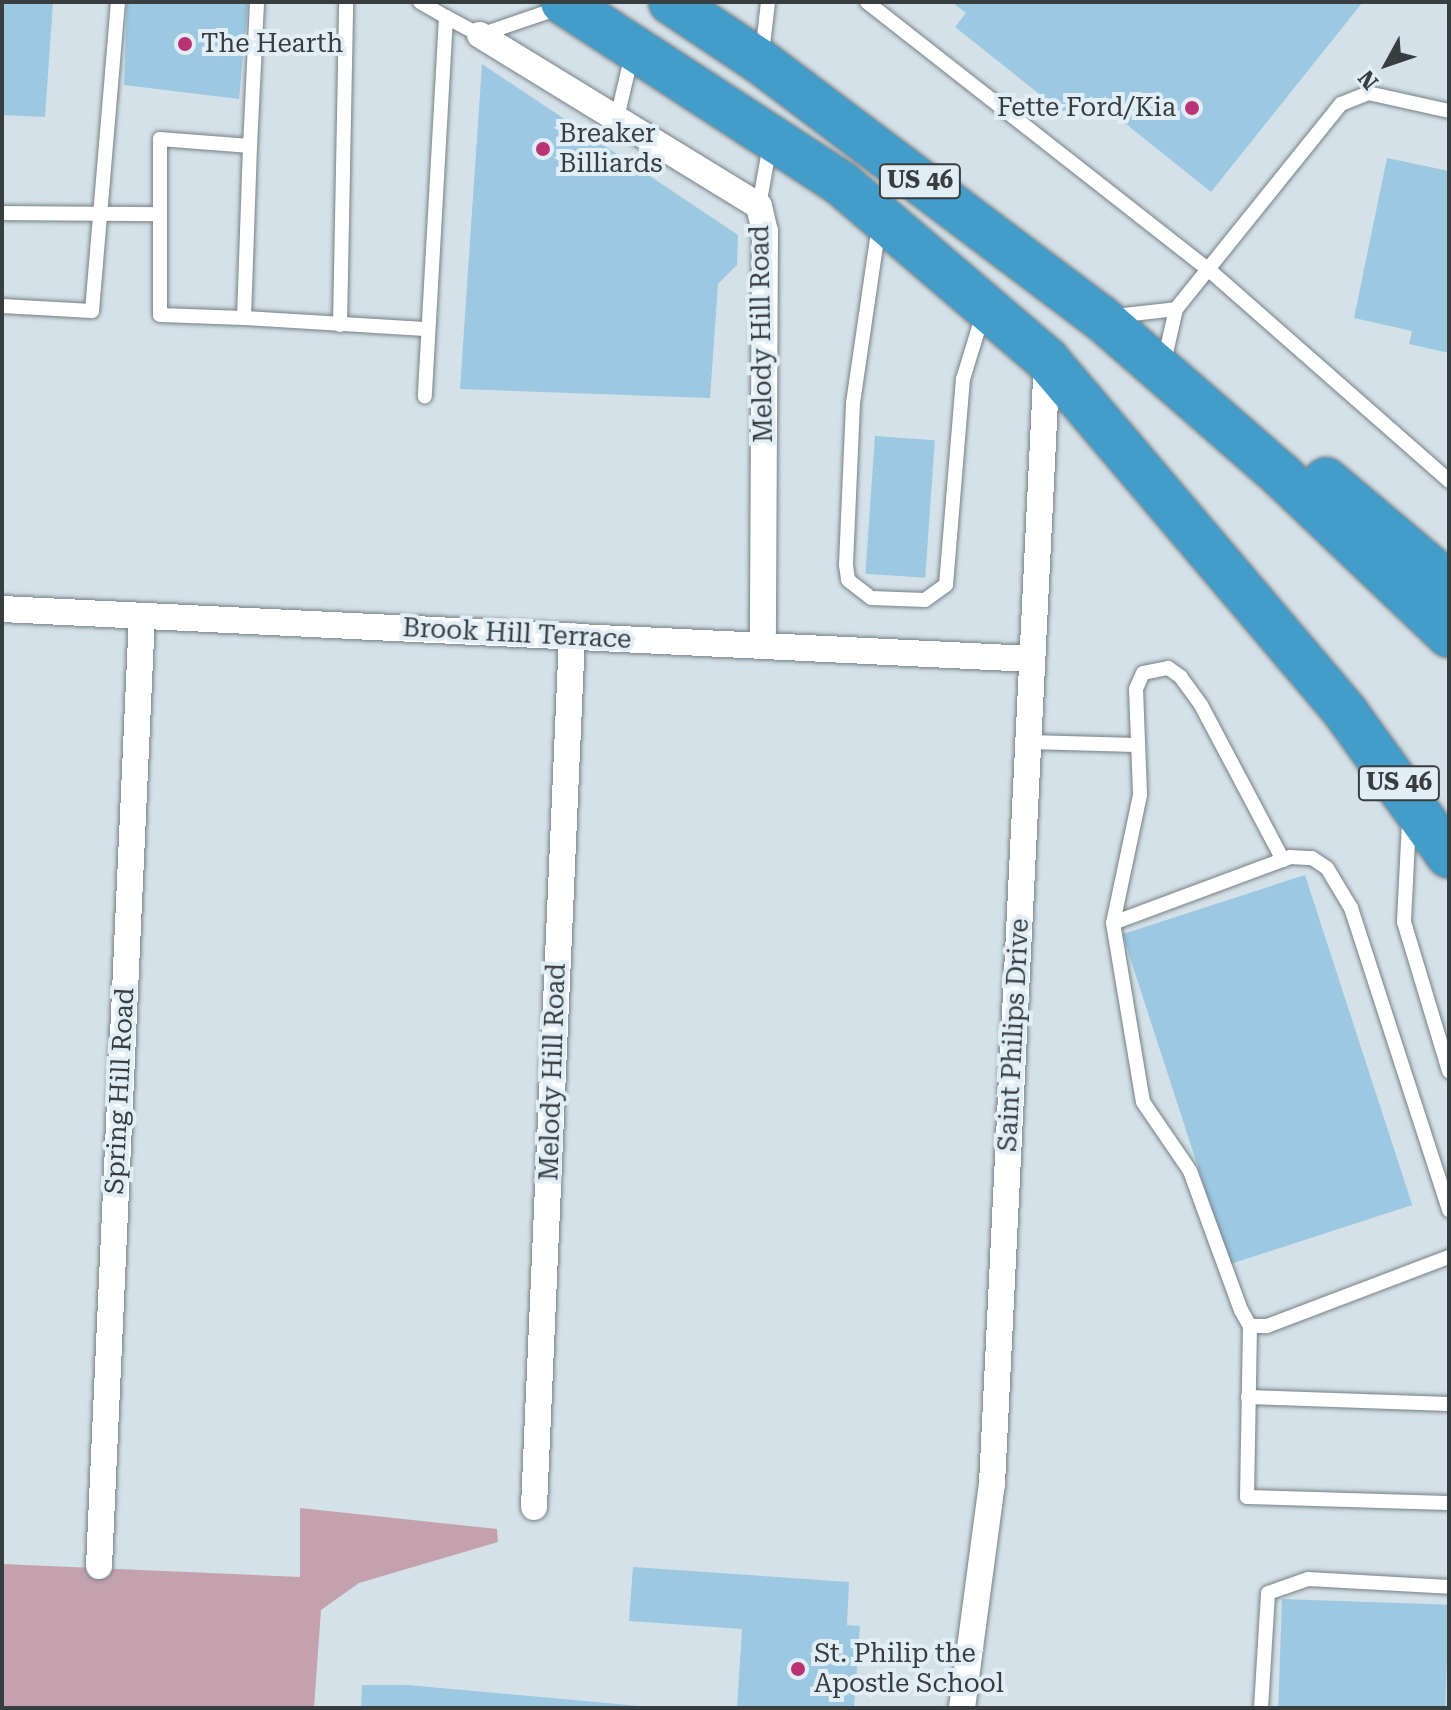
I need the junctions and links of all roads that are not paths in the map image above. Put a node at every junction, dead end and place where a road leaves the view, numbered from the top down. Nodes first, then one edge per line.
1 (118, 2) edge
2 (257, 2) edge
3 (346, 2) edge
4 (420, 2) edge
5 (671, 2) edge
6 (768, 2) edge
7 (867, 2) edge
8 (565, 4) edge
9 (446, 17) junction
10 (480, 35) junction
11 (634, 46) junction
12 (761, 62) junction
13 (1449, 111) edge
14 (617, 118) junction
15 (771, 137) junction
16 (250, 146) junction
17 (759, 206) junction
18 (2, 213) edge
19 (160, 214) junction
20 (880, 216) junction
21 (100, 217) junction
22 (1208, 269) junction
23 (986, 305) junction
24 (2, 306) edge
25 (1176, 309) junction
26 (1100, 317) junction
27 (244, 318) junction
28 (340, 325) junction
29 (426, 329) junction
30 (1047, 360) junction
31 (1163, 370) junction
32 (425, 396) dead end
33 (1200, 403) junction
34 (1449, 481) edge
35 (1449, 584) edge
36 (2, 609) edge
37 (142, 616) junction
38 (1449, 635) edge
39 (572, 636) junction
40 (763, 646) junction
41 (1032, 659) junction
42 (1028, 742) junction
43 (1138, 745) junction
44 (1409, 797) junction
45 (1449, 856) edge
46 (1283, 860) junction
47 (1113, 923) junction
48 (1449, 1071) edge
49 (1449, 1210) edge
50 (1449, 1257) edge
51 (1250, 1326) junction
52 (1248, 1397) junction
53 (1449, 1404) edge
54 (1449, 1503) edge
55 (534, 1507) dead end
56 (99, 1566) dead end
57 (1449, 1587) edge
58 (962, 1708) edge
59 (1261, 1708) edge

1 - 21 lane
2 - 16 lane
3 - 28 lane
4 - 9 lane
5 - 12 highway, US 46
6 - 12 lane
7 - 22 lane
8 - 10 lane
8 - 11 highway, US 46
9 - 10 lane
9 - 29 lane
10 - 14 street, Melody Hill Road
11 - 14 lane
11 - 15 highway, US 46
12 - 26 highway, US 46
13 - 22 lane
14 - 17 street, Melody Hill Road
15 - 17 lane
15 - 20 highway, US 46
16 - 19 lane
16 - 27 lane
17 - 40 street, Melody Hill Road
18 - 21 lane
19 - 21 lane
19 - 27 lane
20 - 23 highway, US 46
20 - 23 lane
21 - 24 lane
22 - 25 lane
22 - 34 lane
23 - 30 highway, US 46
25 - 26 lane
25 - 31 lane
26 - 31 highway, US 46
27 - 28 lane
28 - 29 lane
29 - 32 lane
30 - 41 street, Saint Philips Drive
30 - 44 highway, US 46
31 - 33 highway, US 46
33 - 35 highway
33 - 38 highway, US 46
36 - 37 street, Brook Hill Terrace
37 - 39 street, Brook Hill Terrace
37 - 56 street, Spring Hill Road
39 - 40 street, Brook Hill Terrace
39 - 55 street, Melody Hill Road
40 - 41 street, Brook Hill Terrace
41 - 42 street, Saint Philips Drive
42 - 43 lane
42 - 58 street, Saint Philips Drive
43 - 46 lane
43 - 47 lane
44 - 45 highway, US 46
44 - 48 lane
46 - 47 lane
46 - 49 lane
47 - 51 lane
50 - 51 lane
51 - 52 lane
52 - 53 lane
52 - 54 lane
57 - 59 lane

